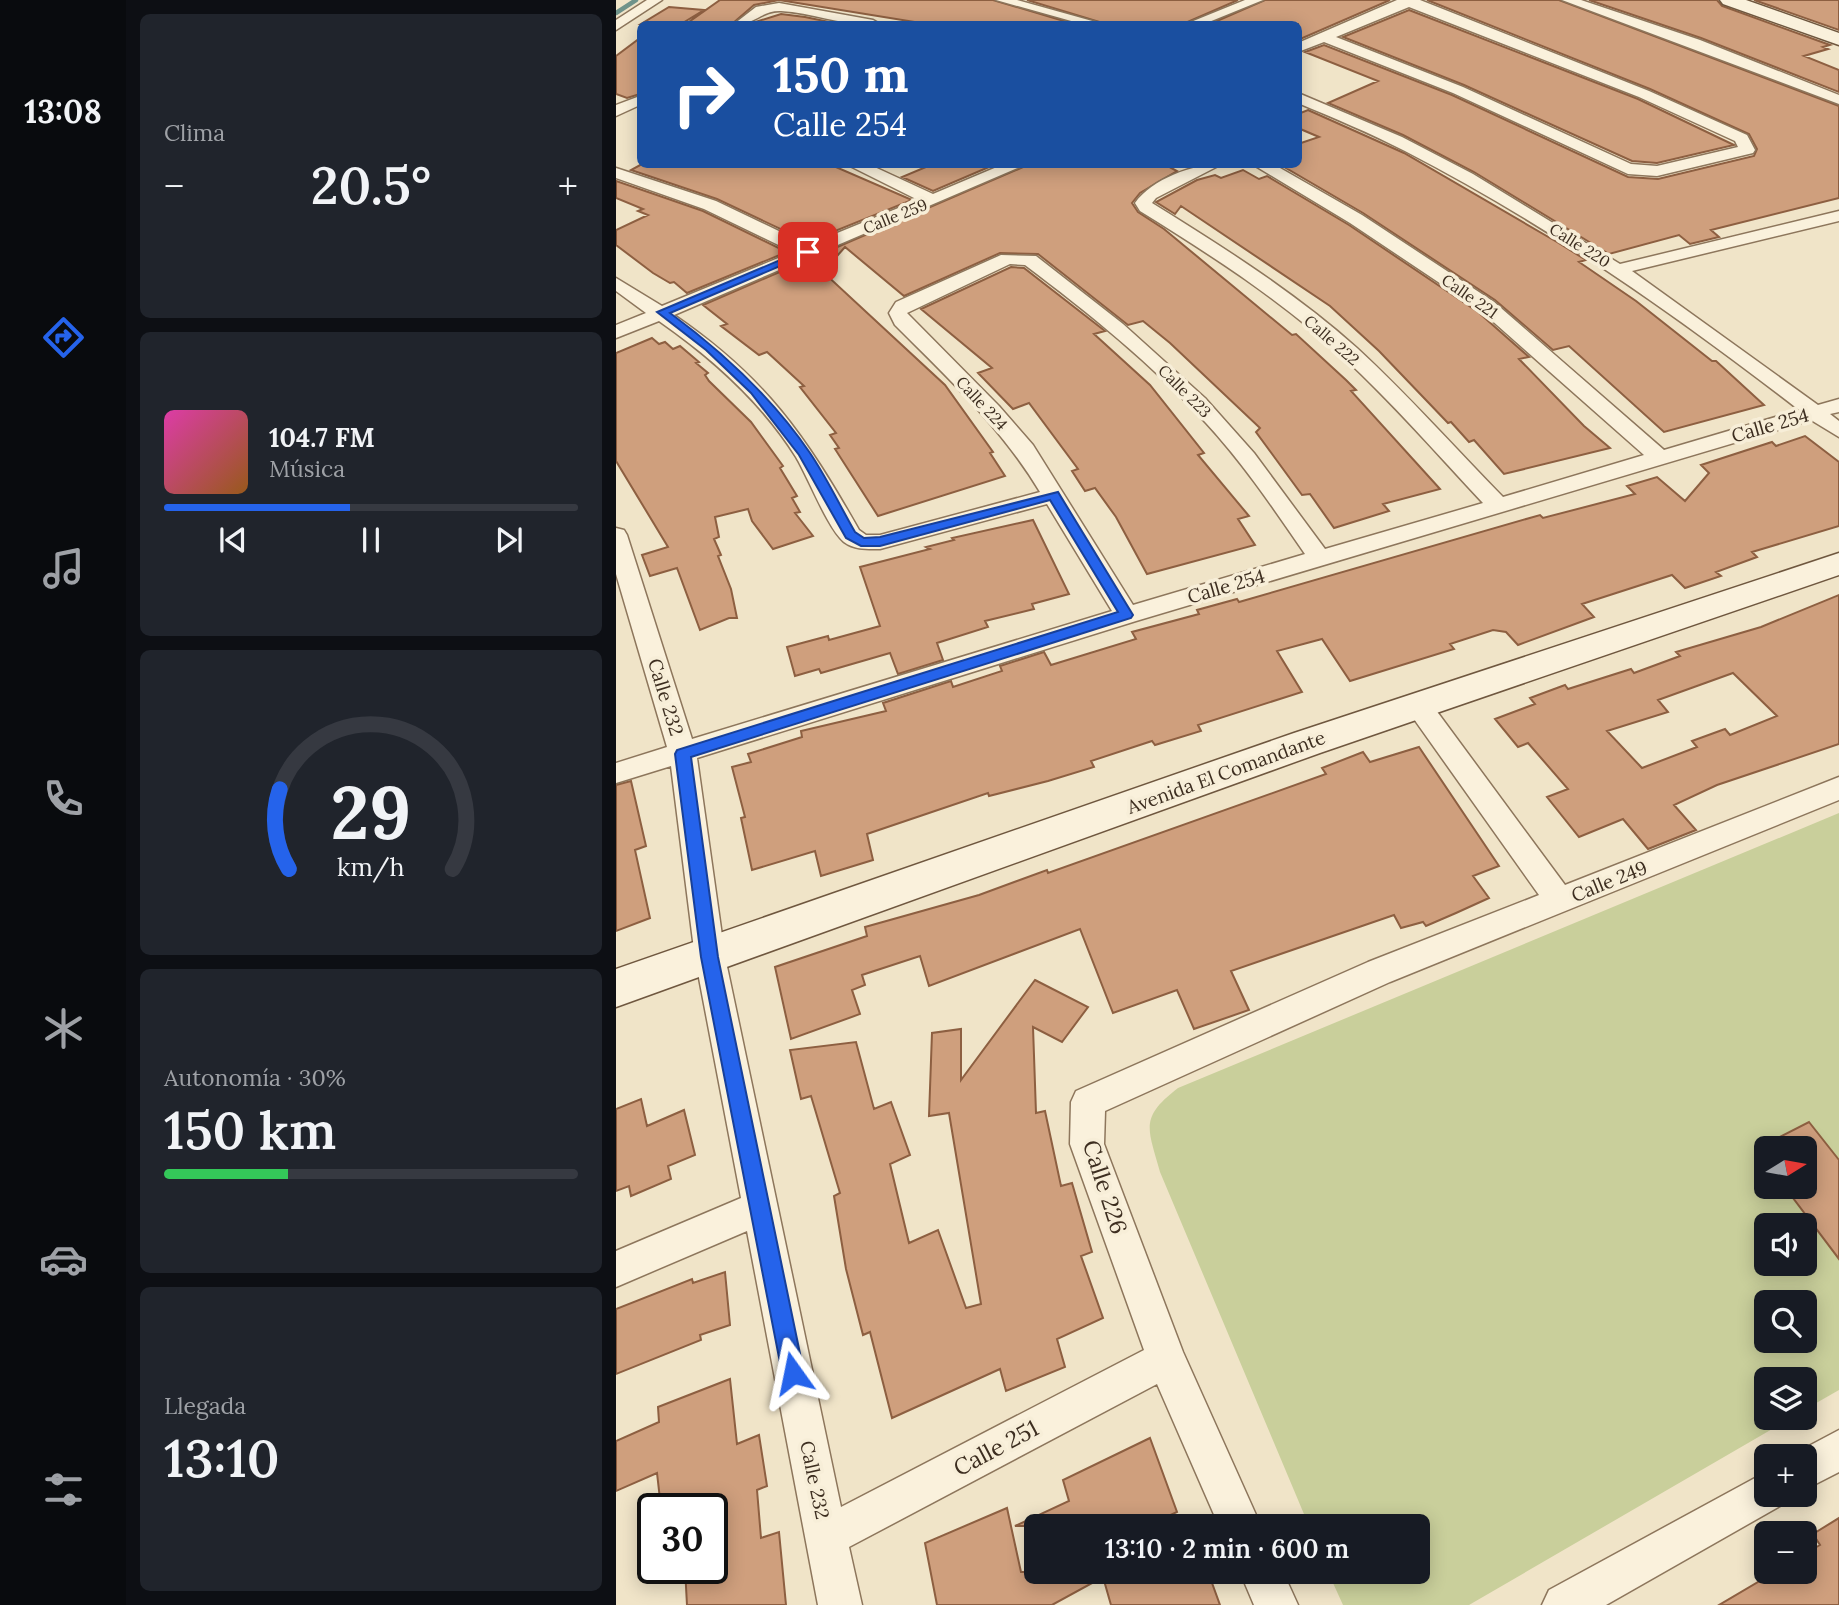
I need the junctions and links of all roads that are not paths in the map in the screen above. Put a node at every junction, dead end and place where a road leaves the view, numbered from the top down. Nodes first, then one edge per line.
1 (656, 0) edge
2 (1002, 0) edge
3 (1215, 0) edge
4 (1257, 0) edge
5 (1568, 0) edge
6 (1729, 0) edge
7 (1748, 0) edge
8 (1408, 1) edge
9 (1239, 7) junction
10 (746, 21) edge
11 (858, 21) edge
12 (1084, 21) edge
13 (1201, 21) edge
14 (616, 26) edge
15 (1839, 32) edge
16 (1324, 37) junction
17 (1839, 39) edge
18 (1302, 46) edge
19 (1302, 99) edge
20 (1839, 100) edge
21 (637, 101) edge
22 (616, 111) edge
23 (862, 168) edge
24 (1009, 168) edge
25 (1205, 168) edge
26 (1267, 168) edge
27 (616, 173) edge
28 (932, 200) junction
29 (1839, 216) edge
30 (808, 252) junction
31 (1017, 259) joint
32 (1620, 269) junction
33 (616, 283) edge
34 (663, 312) junction
35 (616, 332) edge
36 (1839, 405) edge
37 (1815, 412) junction
38 (1839, 431) edge
39 (1659, 457) junction
40 (1054, 495) junction
41 (1498, 505) junction
42 (616, 535) edge
43 (1320, 558) junction
44 (1839, 564) edge
45 (1126, 615) junction
46 (1419, 705) junction
47 (683, 754) junction
48 (616, 773) edge
49 (1839, 788) edge
50 (1560, 901) junction
51 (710, 957) junction
52 (1379, 972) joint
53 (616, 988) edge
54 (759, 1208) junction
55 (616, 1269) edge
56 (1166, 1359) junction
57 (1839, 1450) edge
58 (1817, 1463) edge
59 (1754, 1499) edge
60 (1235, 1514) edge
61 (826, 1537) junction
62 (1266, 1584) edge
63 (1569, 1602) edge
64 (840, 1605) edge
65 (1276, 1605) edge

1 - 14 street
2 - 12 street
3 - 9 street
4 - 9 street
5 - 20 street
6 - 17 street
7 - 15 street
8 - 16 street
8 - 16 street
9 - 13 street
10 - 11 street
16 - 18 street
19 - 32 street, Calle 220
21 - 22 street
23 - 28 street
24 - 28 street, Calle 259
25 - 41 street, Calle 222
26 - 39 street, Calle 221
27 - 30 street
28 - 30 street, Calle 259
29 - 32 street
30 - 34 street, Calle 259
31 - 40 street, Calle 224
31 - 43 street, Calle 223
32 - 37 street, Calle 220
33 - 34 street
34 - 35 street, Calle 259
34 - 40 street
36 - 37 street, Calle 254
37 - 38 street, Calle 220
37 - 39 street, Calle 254
39 - 41 street, Calle 254
40 - 45 street, Calle 224
41 - 43 street, Calle 254
42 - 47 street, Calle 232
43 - 45 street, Calle 254
44 - 46 street, Avenida El Comandante
45 - 47 street, Calle 254
46 - 50 street
46 - 51 street, Avenida El Comandante
47 - 48 street, Calle 254
47 - 51 street, Calle 232
49 - 50 street, Calle 249
50 - 52 street, Calle 249
51 - 53 street, Avenida El Comandante
51 - 54 street, Calle 232
52 - 56 street, Calle 226
54 - 55 street
54 - 61 street, Calle 232
56 - 60 street, Calle 226
56 - 61 street, Calle 251
57 - 58 street
59 - 63 street
61 - 64 street, Calle 232
62 - 65 street

